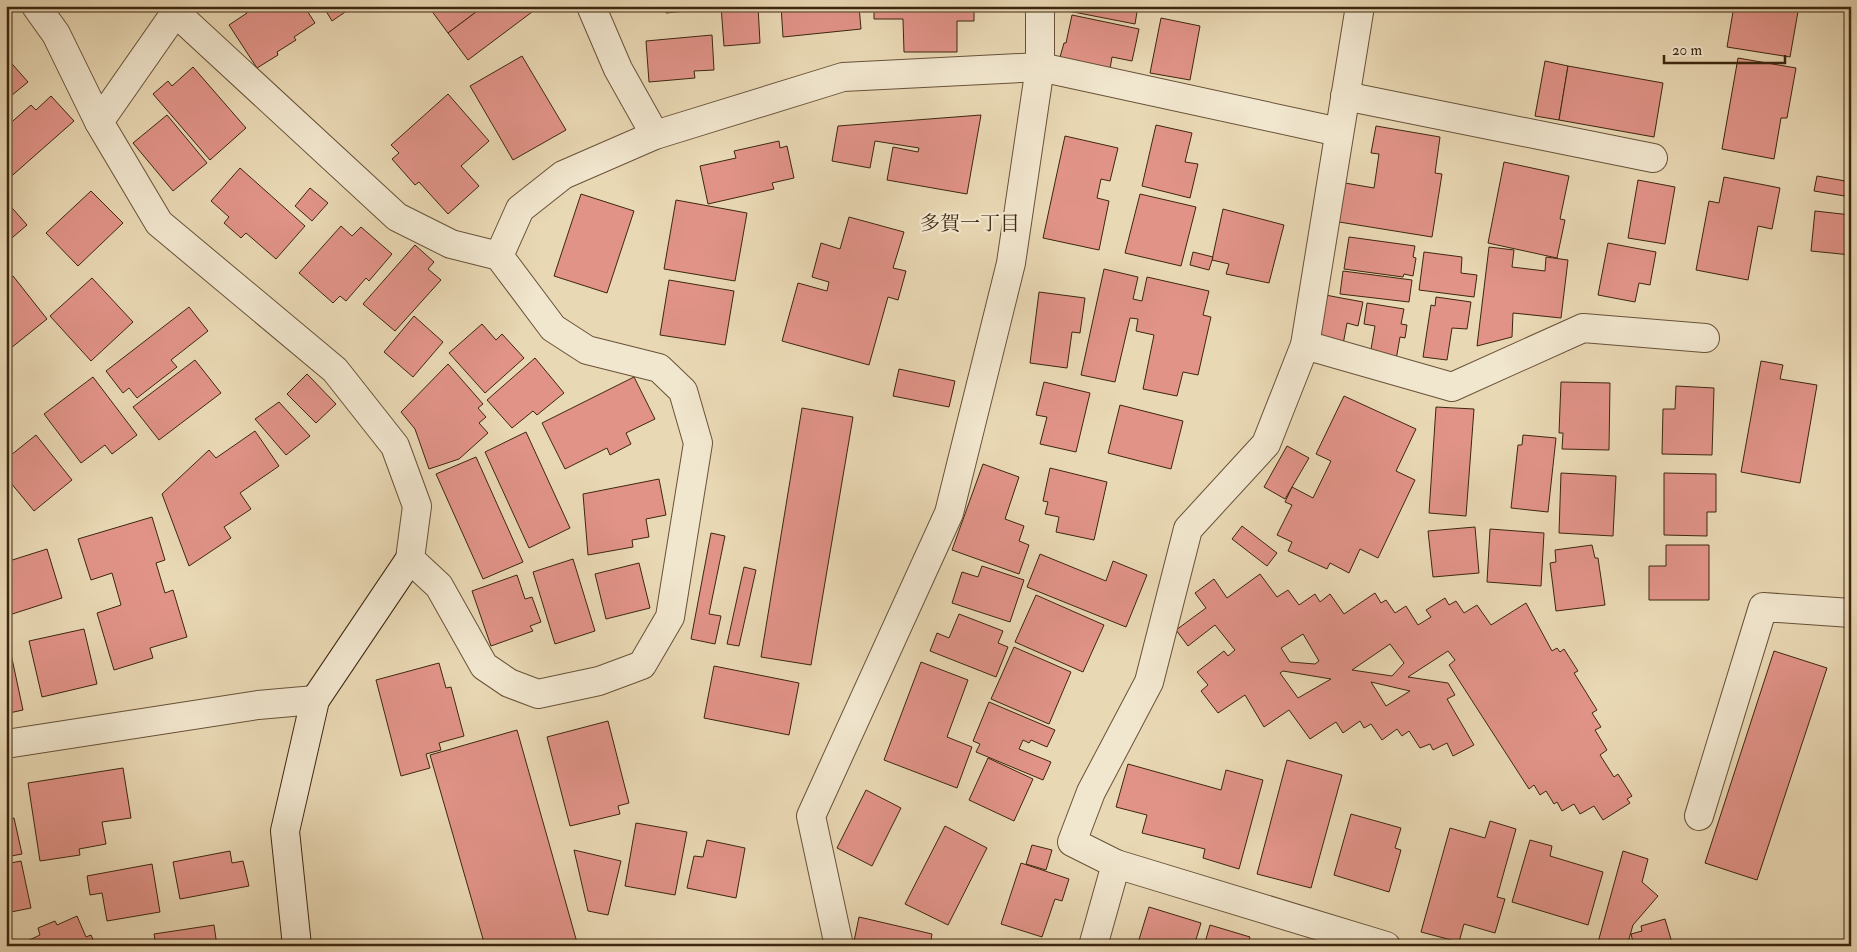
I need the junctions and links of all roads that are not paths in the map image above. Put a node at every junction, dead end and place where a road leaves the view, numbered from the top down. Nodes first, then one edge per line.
1 (36, 6) edge
2 (591, 6) edge
3 (1040, 6) edge
4 (1360, 6) edge
5 (178, 9) edge
6 (1040, 67) junction
7 (1345, 96) junction
8 (99, 122) junction
9 (1339, 132) junction
10 (655, 135) junction
11 (1653, 158) dead end
12 (499, 256) junction
13 (1705, 338) dead end
14 (1305, 345) junction
15 (410, 559) junction
16 (1851, 612) edge
17 (315, 700) junction
18 (6, 744) edge
19 (1700, 816) dead end
20 (1116, 864) junction
21 (298, 946) edge
22 (839, 946) edge
23 (1093, 946) edge
24 (1386, 946) edge

1 - 8 street
2 - 10 street
3 - 6 street
4 - 7 street
5 - 8 street
5 - 12 street
6 - 9 street
6 - 10 street
6 - 22 street
7 - 9 street
7 - 11 street
8 - 15 street
9 - 14 street
10 - 12 street
12 - 15 street
13 - 14 street
14 - 20 street
15 - 17 street
16 - 19 street
17 - 18 street
17 - 21 street
20 - 23 street
20 - 24 street

